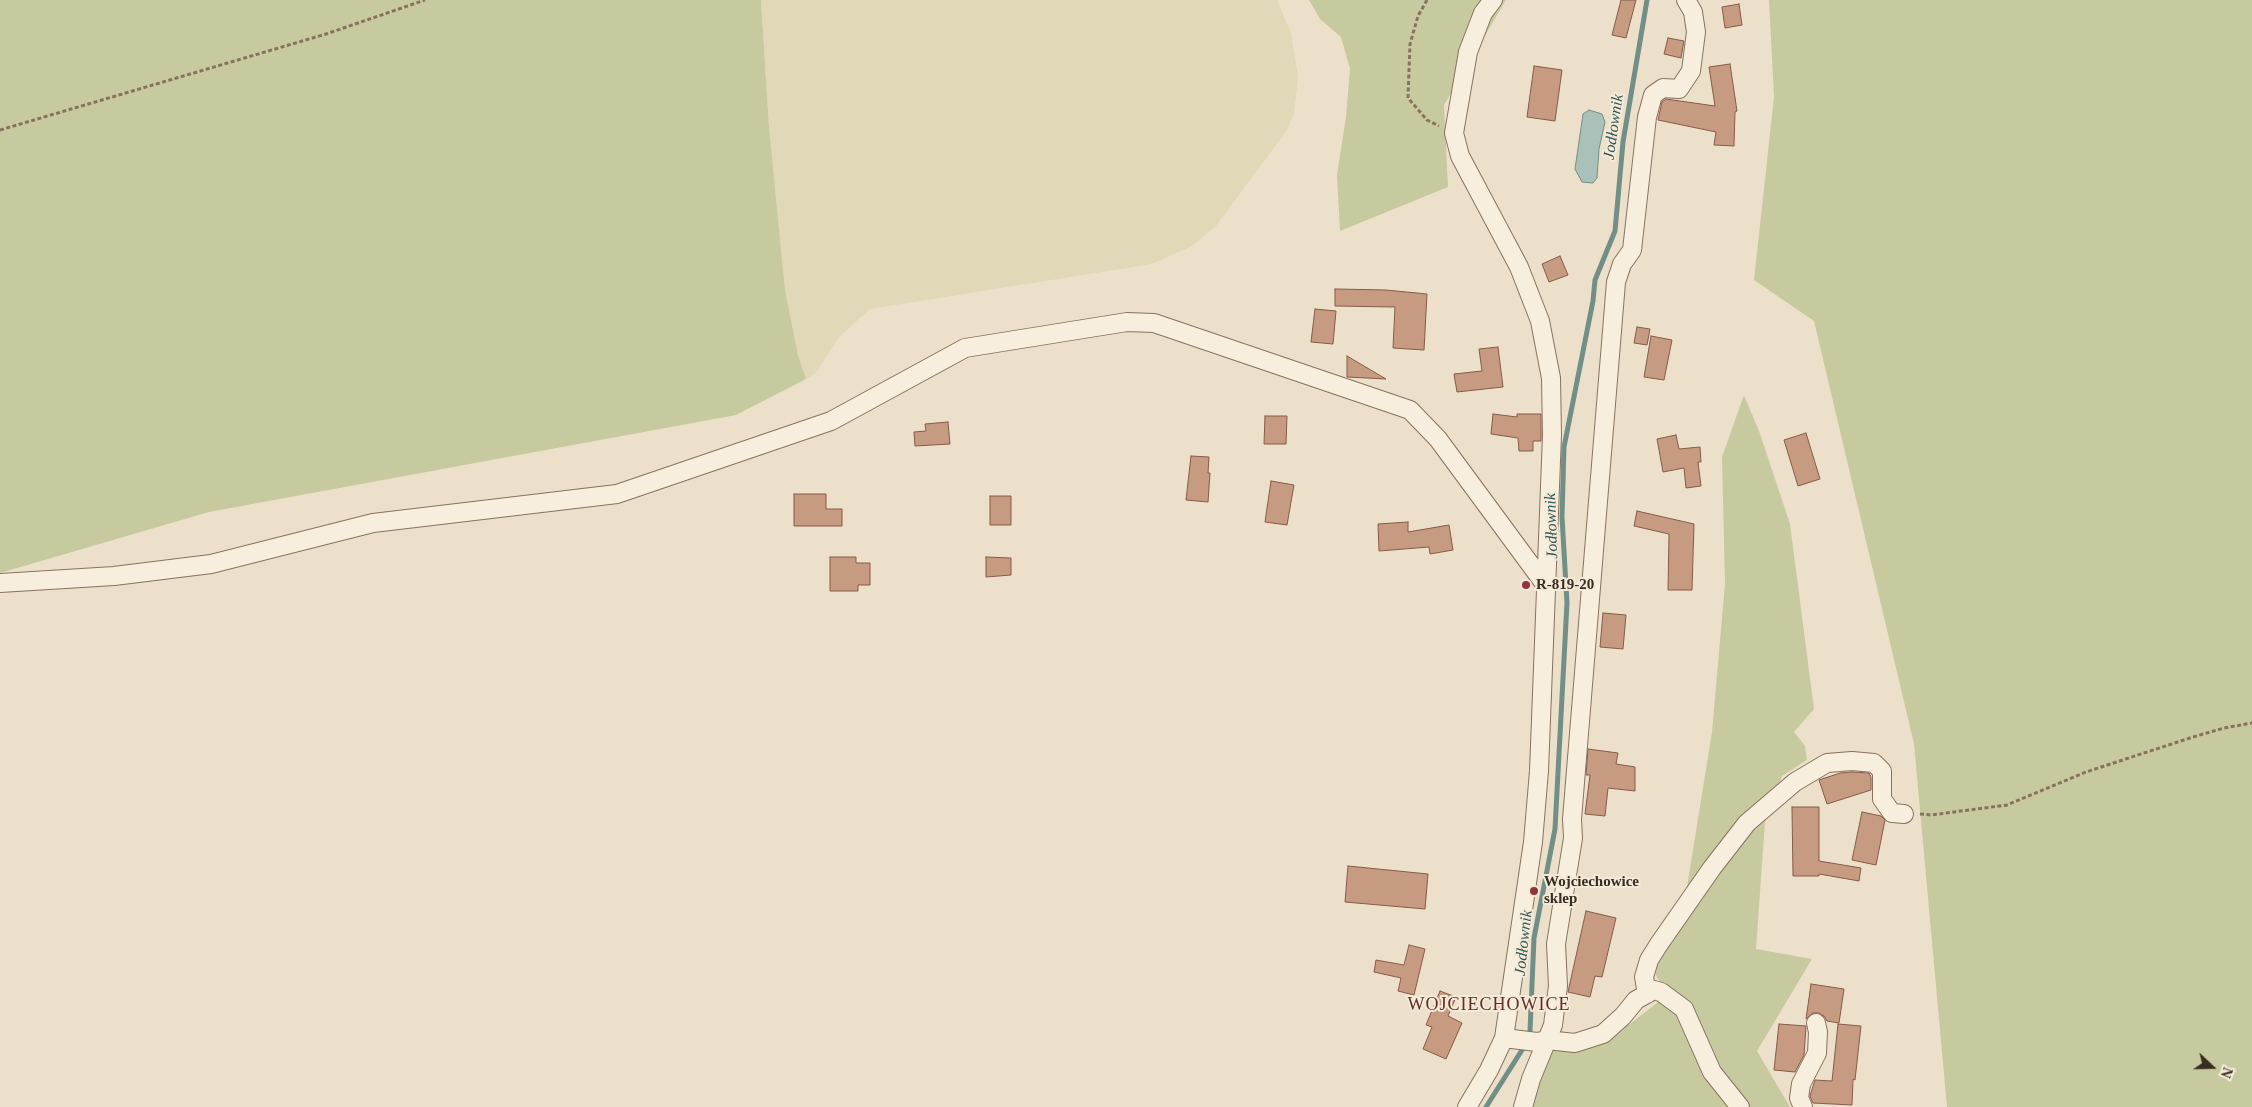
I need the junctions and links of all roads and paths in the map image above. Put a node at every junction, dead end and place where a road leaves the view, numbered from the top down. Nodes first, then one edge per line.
1 (425, 0) edge
2 (1427, 0) edge
3 (1493, 0) edge
4 (1686, 0) edge
5 (0, 130) edge
6 (1454, 133) junction
7 (0, 583) edge
8 (1547, 587) junction
9 (2252, 723) edge
10 (1904, 814) joint
11 (1647, 994) junction
12 (1816, 1023) dead end
13 (1504, 1038) junction
14 (1547, 1040) junction
15 (1467, 1107) edge
16 (1523, 1107) edge
17 (1740, 1107) edge
18 (1803, 1107) edge

1 - 5 path
2 - 6 path
3 - 6 street
4 - 14 street
6 - 8 street
7 - 8 street
8 - 13 street
9 - 10 path
10 - 11 street
11 - 14 street
11 - 17 street
12 - 18 street
13 - 14 street
13 - 15 street
14 - 16 street

